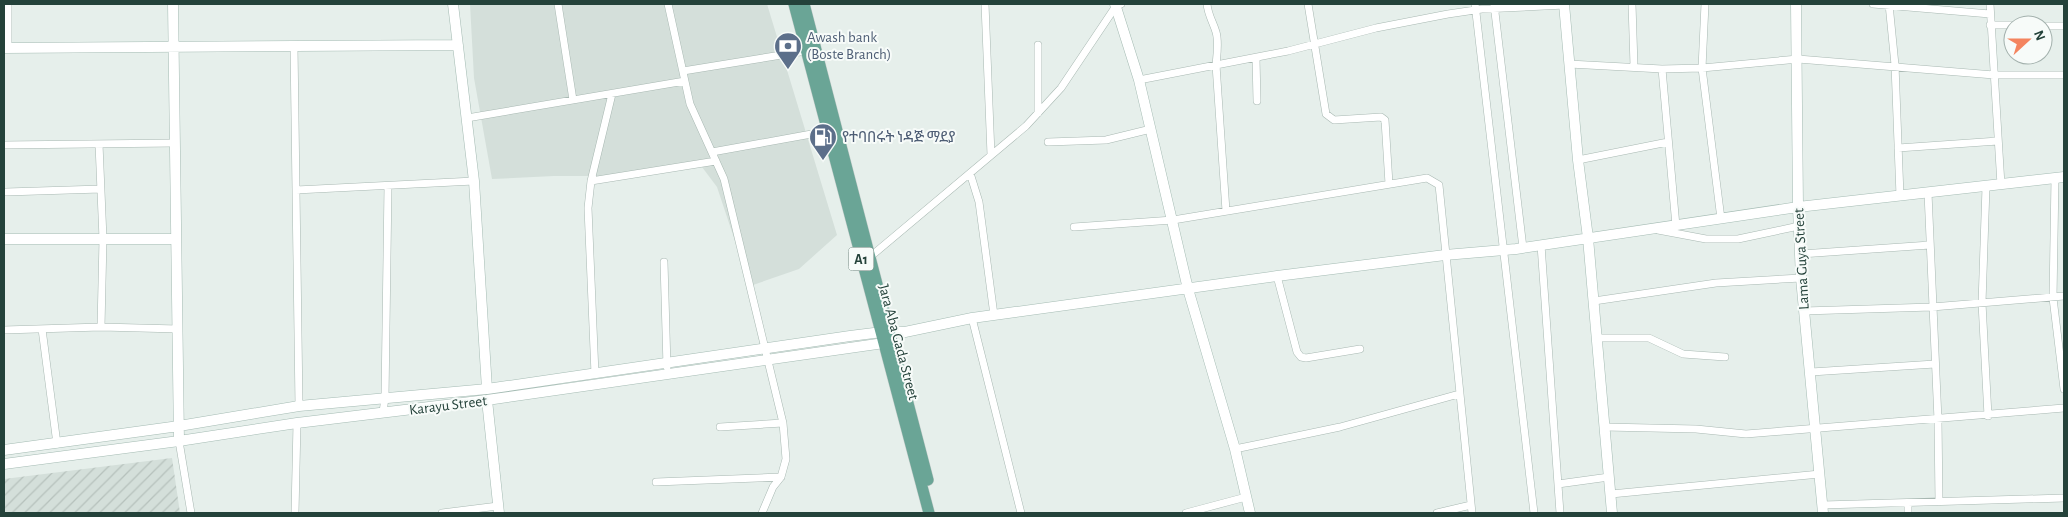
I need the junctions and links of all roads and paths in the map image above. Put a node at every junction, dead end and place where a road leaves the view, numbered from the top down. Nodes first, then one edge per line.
1 (8, 4) edge
2 (173, 4) edge
3 (453, 4) edge
4 (558, 4) edge
5 (668, 4) edge
6 (794, 4) edge
7 (804, 4) edge
8 (985, 4) edge
9 (1207, 4) edge
10 (1308, 4) edge
11 (1632, 4) edge
12 (1705, 4) edge
13 (1796, 4) edge
14 (1873, 4) edge
15 (1889, 4) edge
16 (1990, 4) edge
17 (1565, 5) edge
18 (1117, 6) edge
19 (1494, 6) edge
20 (1475, 7) edge
21 (1990, 14) junction
22 (1990, 25) junction
23 (2003, 25) edge
24 (1314, 44) junction
25 (458, 45) junction
26 (1038, 45) dead end
27 (294, 46) junction
28 (174, 47) junction
29 (6, 48) edge
30 (806, 51) junction
31 (1256, 58) junction
32 (1798, 59) junction
33 (1569, 64) junction
34 (1216, 65) junction
35 (1634, 66) junction
36 (1895, 66) junction
37 (1702, 68) junction
38 (1662, 69) junction
39 (683, 71) junction
40 (1994, 75) junction
41 (2064, 75) edge
42 (1139, 80) junction
43 (685, 82) junction
44 (612, 94) junction
45 (574, 100) junction
46 (1257, 101) dead end
47 (1038, 113) junction
48 (467, 118) junction
49 (1151, 130) junction
50 (828, 131) junction
51 (1048, 142) dead end
52 (1668, 142) junction
53 (1998, 142) junction
54 (99, 144) junction
55 (175, 144) junction
56 (4, 145) edge
57 (1898, 148) junction
58 (712, 152) junction
59 (991, 155) junction
60 (1578, 160) junction
61 (716, 161) junction
62 (970, 173) junction
63 (2059, 178) edge
64 (591, 181) junction
65 (474, 182) junction
66 (1389, 184) junction
67 (2001, 185) junction
68 (388, 186) junction
69 (1986, 186) junction
70 (101, 189) junction
71 (296, 190) junction
72 (6, 192) dead end
73 (1928, 193) junction
74 (1900, 196) junction
75 (1798, 207) junction
76 (1226, 211) junction
77 (1721, 219) junction
78 (1173, 220) junction
79 (1676, 226) junction
80 (1799, 226) junction
81 (1074, 227) dead end
82 (1653, 229) junction
83 (176, 238) junction
84 (1588, 238) junction
85 (4, 239) edge
86 (104, 239) junction
87 (1542, 245) junction
88 (1930, 245) junction
89 (1523, 248) junction
90 (1505, 250) junction
91 (1800, 254) junction
92 (1445, 255) junction
93 (870, 257) junction
94 (664, 262) dead end
95 (1277, 276) junction
96 (1801, 278) junction
97 (1188, 289) junction
98 (2064, 296) edge
99 (2053, 298) junction
100 (1594, 301) junction
101 (1982, 303) junction
102 (1932, 307) junction
103 (1804, 310) junction
104 (994, 315) junction
105 (972, 318) junction
106 (101, 327) junction
107 (42, 329) junction
108 (178, 329) junction
109 (4, 330) edge
110 (887, 337) junction
111 (1597, 338) junction
112 (764, 348) junction
113 (1360, 349) dead end
114 (2062, 354) edge
115 (1726, 357) dead end
116 (767, 361) junction
117 (667, 364) junction
118 (1935, 364) junction
119 (1811, 372) junction
120 (595, 374) junction
121 (668, 376) junction
122 (488, 389) junction
123 (2064, 390) edge
124 (1459, 394) junction
125 (385, 398) junction
126 (487, 400) junction
127 (298, 406) junction
128 (2064, 408) edge
129 (383, 412) junction
130 (1988, 416) junction
131 (1938, 420) junction
132 (297, 423) junction
133 (783, 424) junction
134 (179, 426) junction
135 (720, 427) dead end
136 (1605, 427) junction
137 (1816, 429) junction
138 (179, 442) junction
139 (57, 444) junction
140 (1235, 449) junction
141 (4, 450) edge
142 (4, 464) edge
143 (1820, 474) junction
144 (781, 477) junction
145 (1609, 477) junction
146 (656, 482) dead end
147 (1558, 484) junction
148 (1610, 494) junction
149 (1246, 497) junction
150 (2064, 501) edge
151 (1908, 502) junction
152 (1939, 502) junction
153 (1471, 505) junction
154 (1823, 509) edge
155 (499, 510) edge
156 (191, 513) edge
157 (295, 513) edge
158 (442, 513) edge
159 (762, 513) edge
160 (929, 513) edge
161 (937, 513) edge
162 (1021, 513) edge
163 (1186, 513) edge
164 (1250, 513) edge
165 (1437, 513) edge
166 (1472, 513) edge
167 (1534, 513) edge
168 (1560, 513) edge
169 (1612, 513) edge
170 (1908, 513) edge

1 - 29 street
2 - 28 street
3 - 25 street
4 - 45 street
5 - 39 street
6 - 30 main road, Jara Aba Gada Street / A1
7 - 93 main road, Jara Aba Gada Street / A1
8 - 59 street
9 - 34 street
10 - 24 street
11 - 35 street
12 - 37 street
13 - 32 street, Lama Guya Street
14 - 15 street
15 - 21 street
15 - 36 street
16 - 21 street
17 - 19 street
17 - 33 street
18 - 42 street
18 - 47 street
19 - 20 street
19 - 89 street
20 - 24 street
20 - 90 street
21 - 22 street
22 - 23 street
22 - 40 street
24 - 31 street
24 - 66 street
25 - 27 street
25 - 48 street
26 - 47 street
27 - 28 street
27 - 71 street
28 - 29 street
28 - 55 street
30 - 39 street
30 - 50 main road, Jara Aba Gada Street / A1
31 - 34 street
31 - 46 street
32 - 36 street
32 - 37 street
32 - 75 street, Lama Guya Street
33 - 35 street
33 - 60 street
34 - 42 street
34 - 76 street
35 - 38 street
36 - 40 street
36 - 57 street
37 - 38 street
37 - 77 street
38 - 52 street
39 - 43 street
40 - 41 street
40 - 53 street
42 - 49 street
43 - 44 street
43 - 58 street
44 - 45 street
44 - 64 street
45 - 48 street
47 - 59 street
48 - 65 street
49 - 51 street
49 - 78 street
50 - 58 street
50 - 110 main road, Jara Aba Gada Street / A1
52 - 60 street
52 - 79 street
53 - 57 street
53 - 67 street
54 - 55 street
54 - 56 street
54 - 70 street
55 - 83 street
57 - 74 street
58 - 61 street
59 - 62 street
60 - 84 street
61 - 64 street
61 - 112 street
62 - 93 street
62 - 104 street
63 - 67 street
63 - 99 street
64 - 120 street
65 - 68 street
65 - 122 street
66 - 76 street
66 - 92 street
67 - 69 street
68 - 71 street
68 - 125 street
69 - 73 street
69 - 101 street
70 - 72 street
70 - 86 street
71 - 127 street
73 - 74 street
73 - 88 street
74 - 75 street
75 - 77 street
75 - 80 street, Lama Guya Street
76 - 78 street
77 - 79 street
78 - 81 street
78 - 97 street
79 - 82 street
80 - 82 street
80 - 91 street, Lama Guya Street
82 - 84 street
83 - 86 street
83 - 108 street
84 - 87 street
84 - 100 street
85 - 86 street
86 - 106 street
87 - 89 street
87 - 147 street
88 - 91 street
88 - 102 street
89 - 90 street
90 - 92 street
90 - 167 street
91 - 96 street, Lama Guya Street
92 - 95 street
92 - 124 street
93 - 110 main road, Jara Aba Gada Street / A1
94 - 117 street
95 - 97 street
95 - 113 street
96 - 100 street
96 - 103 street, Lama Guya Street
97 - 104 street
97 - 140 street
98 - 99 street
99 - 101 street
99 - 114 street
100 - 111 street
101 - 102 street
101 - 130 street
102 - 103 street
102 - 118 street
103 - 119 street, Lama Guya Street
104 - 105 street
105 - 110 street
105 - 162 street
106 - 107 street
106 - 108 street
107 - 109 street
107 - 139 street
108 - 134 street
110 - 112 street, Karayu Street
110 - 116 street, Karayu Street
110 - 160 main road, Jara Aba Gada Street / A1
110 - 161 main road, Jara Aba Gada Street / A1
111 - 115 street
111 - 136 street
112 - 116 street
112 - 117 street, Karayu Street
114 - 123 street
116 - 121 street, Karayu Street
116 - 133 street
117 - 120 street, Karayu Street
117 - 121 street
118 - 119 street
118 - 131 street
119 - 137 street, Lama Guya Street
120 - 122 street, Karayu Street
121 - 126 street, Karayu Street
122 - 125 street, Karayu Street
124 - 140 street
124 - 153 street
125 - 127 street, Karayu Street
125 - 129 street
126 - 129 street, Karayu Street
126 - 155 street
127 - 134 street, Karayu Street
128 - 130 street
129 - 132 street, Karayu Street
130 - 131 street
131 - 137 street
131 - 152 street
132 - 138 street, Karayu Street
132 - 157 street
133 - 135 street
133 - 144 street
134 - 138 street
134 - 139 street, Karayu Street
136 - 137 street
136 - 145 street
137 - 143 street, Lama Guya Street
138 - 142 street, Karayu Street
138 - 156 street
139 - 141 street, Karayu Street
140 - 149 street
143 - 148 street
143 - 154 street, Lama Guya Street
144 - 146 street
144 - 159 street
145 - 147 street
145 - 148 street
147 - 168 street
148 - 169 street
149 - 163 street
149 - 164 street
150 - 152 street
151 - 152 street
151 - 154 street
151 - 170 street
153 - 165 street
153 - 166 street
155 - 158 street

